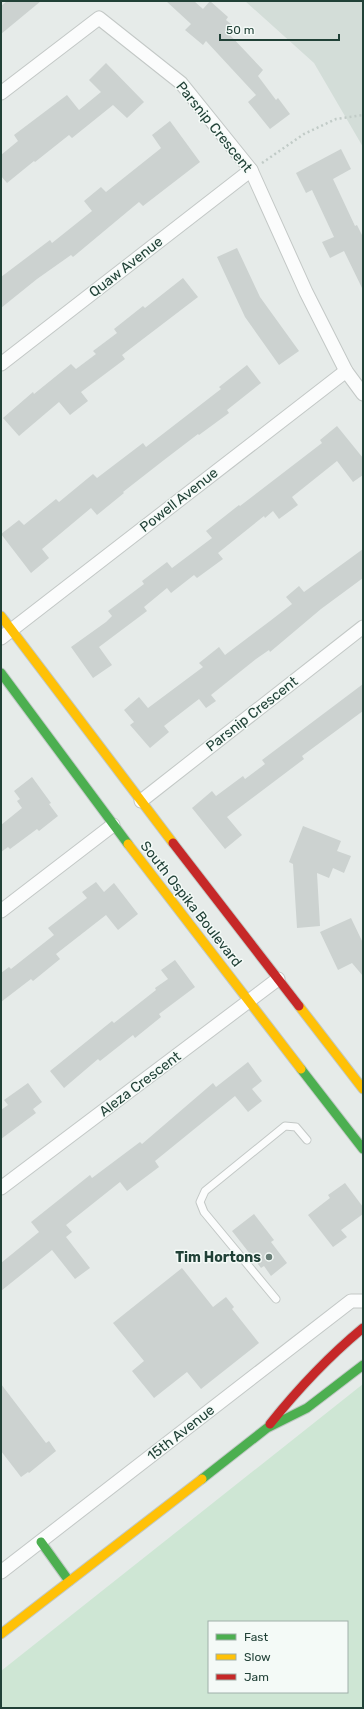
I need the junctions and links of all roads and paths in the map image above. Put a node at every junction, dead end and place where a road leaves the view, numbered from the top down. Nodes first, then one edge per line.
1 (1, 93) edge
2 (363, 115) edge
3 (251, 170) junction
4 (1, 364) edge
5 (346, 371) junction
6 (363, 394) edge
7 (1, 616) edge
8 (363, 627) edge
9 (6, 634) edge
10 (1, 673) edge
11 (141, 801) junction
12 (113, 825) junction
13 (1, 911) edge
14 (278, 979) junction
15 (249, 1001) junction
16 (363, 1089) edge
17 (307, 1140) dead end
18 (363, 1149) edge
19 (1, 1188) edge
20 (276, 1299) dead end
21 (363, 1301) edge
22 (363, 1328) edge
23 (363, 1365) edge
24 (267, 1428) junction
25 (41, 1542) junction
26 (1, 1572) edge
27 (70, 1581) junction
28 (1, 1634) edge

1 - 3 street, Parsnip Crescent
2 - 3 path
3 - 4 street, Quaw Avenue
3 - 5 street, Parsnip Crescent
5 - 6 street, Parsnip Crescent
5 - 9 street, Powell Avenue
7 - 9 main road, South Ospika Boulevard
8 - 11 street, Parsnip Crescent
9 - 11 main road, South Ospika Boulevard
10 - 12 main road, South Ospika Boulevard
11 - 14 main road, South Ospika Boulevard
12 - 13 street
12 - 15 main road, South Ospika Boulevard
14 - 15 street, Aleza Crescent
14 - 16 main road, South Ospika Boulevard
15 - 18 main road, South Ospika Boulevard
15 - 19 street, Aleza Crescent
17 - 20 lane
21 - 25 street, 15th Avenue
22 - 24 main road
23 - 24 main road
24 - 27 main road
25 - 26 street, 15th Avenue
25 - 27 main road
27 - 28 main road

